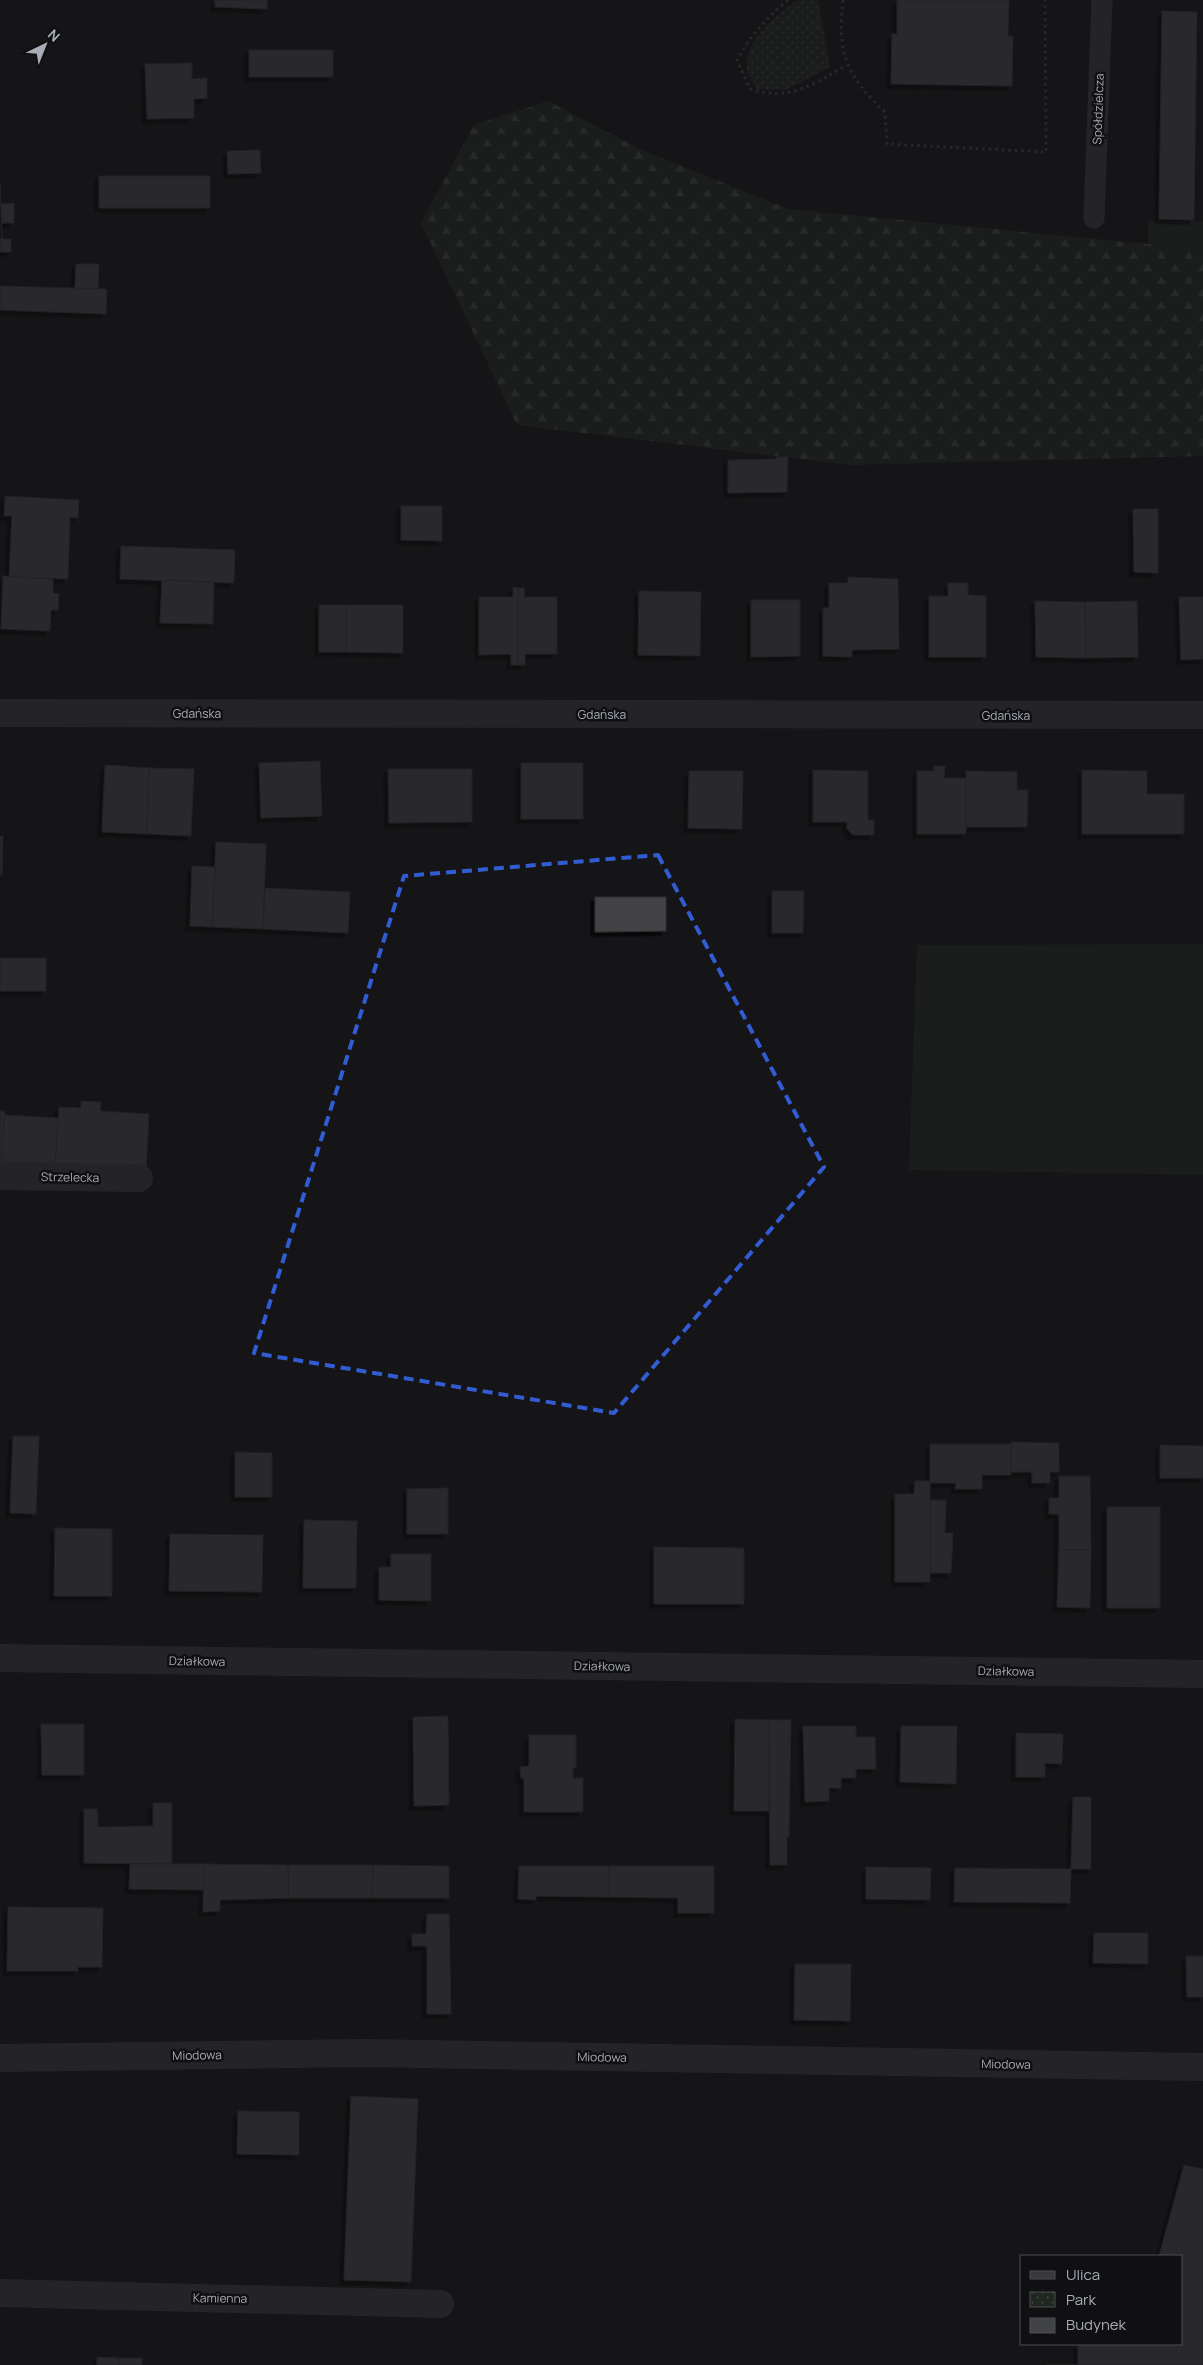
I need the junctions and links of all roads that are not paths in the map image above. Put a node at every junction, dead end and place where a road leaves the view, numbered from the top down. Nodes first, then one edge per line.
1 (1102, 0) edge
2 (1094, 218) dead end
3 (0, 713) edge
4 (1203, 715) edge
5 (0, 1176) edge
6 (139, 1178) dead end
7 (0, 1658) edge
8 (1203, 1674) edge
9 (0, 2058) edge
10 (1203, 2067) edge
11 (0, 2293) edge
12 (440, 2304) dead end

1 - 2 lane, Spółdzielcza
3 - 4 street, Gdańska
5 - 6 street, Strzelecka
7 - 8 street, Działkowa
9 - 10 street, Miodowa
11 - 12 street, Kamienna

